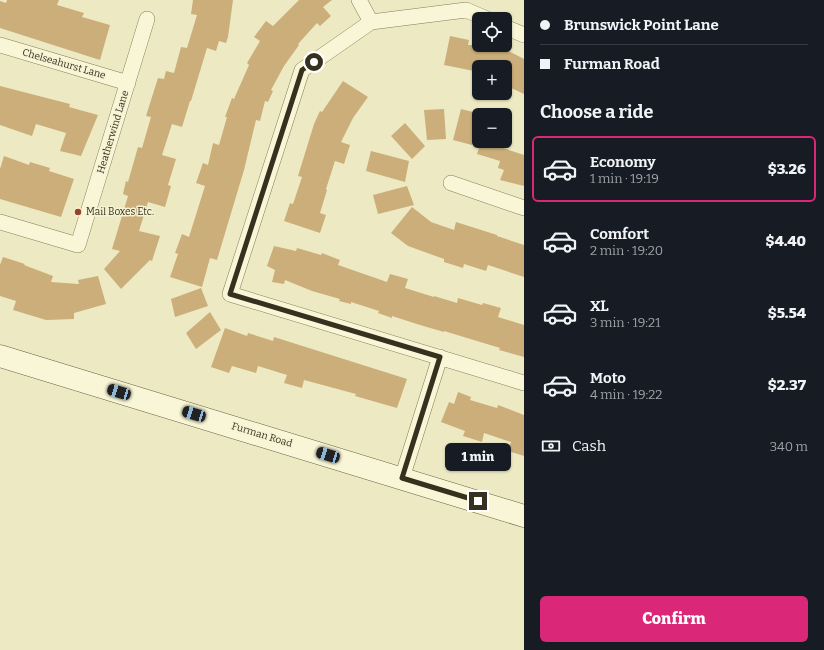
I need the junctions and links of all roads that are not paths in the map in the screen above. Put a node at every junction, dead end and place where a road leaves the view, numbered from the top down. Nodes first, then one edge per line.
1 (359, 0) edge
2 (472, 13) edge
3 (147, 19) dead end
4 (372, 22) junction
5 (512, 30) edge
6 (524, 35) edge
7 (0, 45) edge
8 (128, 83) junction
9 (451, 182) dead end
10 (524, 208) edge
11 (0, 222) edge
12 (0, 356) edge
13 (440, 357) junction
14 (524, 383) edge
15 (402, 478) junction
16 (524, 516) edge

1 - 4 street
2 - 4 street
3 - 8 street, Heatherwind Lane
4 - 13 street
5 - 6 street
7 - 8 street, Chelseahurst Lane
8 - 11 street, Heatherwind Lane
9 - 10 street
12 - 15 street, Furman Road
13 - 14 street
13 - 15 street
15 - 16 street, Furman Road

